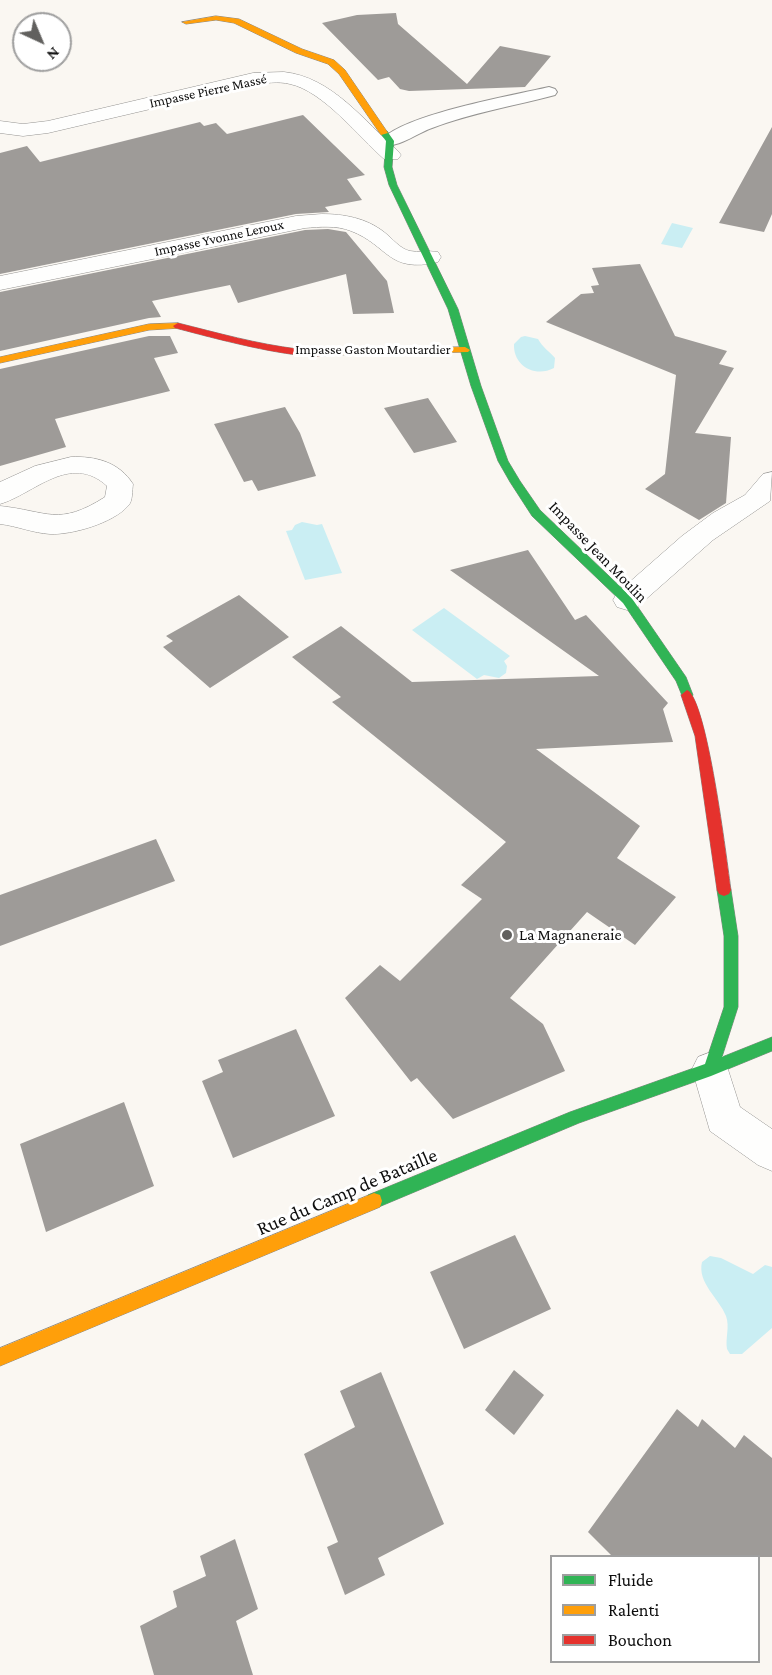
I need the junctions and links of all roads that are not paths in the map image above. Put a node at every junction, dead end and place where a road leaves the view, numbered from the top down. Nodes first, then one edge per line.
1 (186, 22) dead end
2 (549, 92) dead end
3 (0, 127) edge
4 (390, 148) junction
5 (430, 257) junction
6 (0, 283) edge
7 (465, 350) junction
8 (0, 360) edge
9 (770, 489) edge
10 (0, 495) edge
11 (0, 515) edge
12 (627, 600) junction
13 (772, 1044) edge
14 (711, 1070) junction
15 (772, 1152) edge
16 (0, 1357) edge

1 - 4 street
2 - 4 lane
3 - 4 street, Impasse Pierre Massé
4 - 5 street, Impasse Jean Moulin
5 - 6 street, Impasse Yvonne Leroux
5 - 7 street, Impasse Jean Moulin
7 - 8 street, Impasse Gaston Moutardier
7 - 12 street, Impasse Jean Moulin
9 - 12 street
10 - 11 street
12 - 14 street, Impasse Jean Moulin
13 - 14 street, Rue du Camp de Bataille
14 - 15 street
14 - 16 street, Rue du Camp de Bataille

